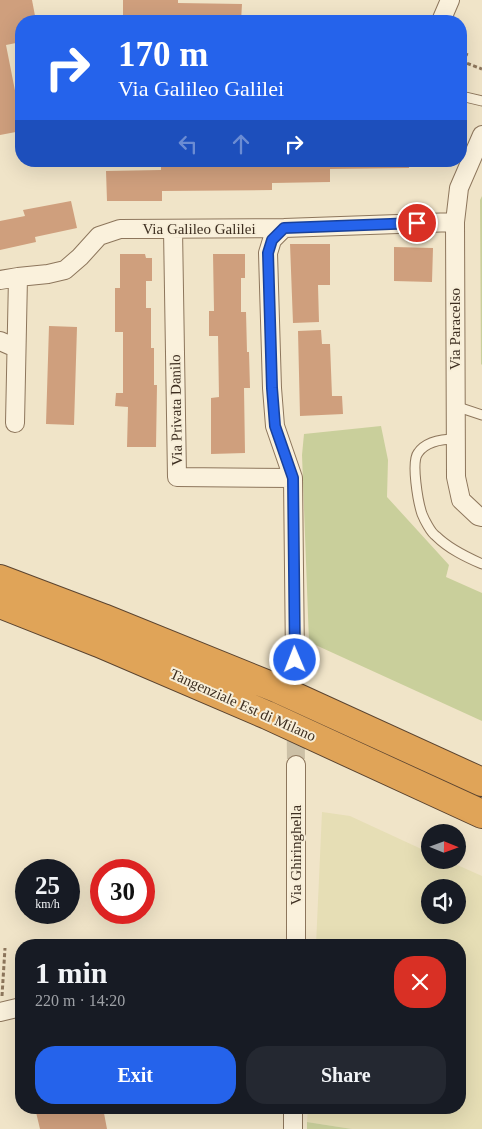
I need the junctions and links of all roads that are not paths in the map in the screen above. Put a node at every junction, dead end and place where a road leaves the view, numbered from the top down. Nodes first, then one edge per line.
1 (450, 0) edge
2 (444, 15) edge
3 (467, 97) edge
4 (482, 101) edge
5 (482, 135) edge
6 (456, 167) edge
7 (460, 188) junction
8 (455, 222) junction
9 (284, 228) junction
10 (174, 229) junction
11 (18, 276) junction
12 (0, 280) edge
13 (0, 341) edge
14 (16, 348) junction
15 (455, 406) junction
16 (482, 415) edge
17 (15, 423) dead end
18 (456, 439) junction
19 (293, 478) junction
20 (482, 517) edge
21 (482, 564) edge
22 (0, 579) edge
23 (0, 604) edge
24 (295, 660) tunnel mouth
25 (296, 765) tunnel mouth
26 (482, 782) edge
27 (482, 814) edge
28 (296, 939) edge
29 (15, 1008) edge
30 (1, 1012) edge
31 (293, 1114) edge
32 (293, 1129) edge

1 - 2 street
3 - 4 lane
5 - 7 street, Via Paracelso
6 - 7 street
7 - 8 street, Via Paracelso
8 - 9 street, Via Galileo Galilei
8 - 15 street, Via Paracelso
9 - 10 street, Via Galileo Galilei
9 - 19 street
10 - 11 street, Via Galileo Galilei
10 - 19 street, Via Privata Danilo
11 - 12 street, Via Galileo Galilei
11 - 14 street
13 - 14 street
14 - 17 street
15 - 16 lane
15 - 18 street, Via Paracelso
18 - 20 street, Via Paracelso
18 - 21 lane
19 - 24 street
22 - 26 highway, Tangenziale Est di Milano
23 - 27 highway, Tangenziale Est di Milano
25 - 28 street, Via Ghiringhella
29 - 30 street
31 - 32 street

